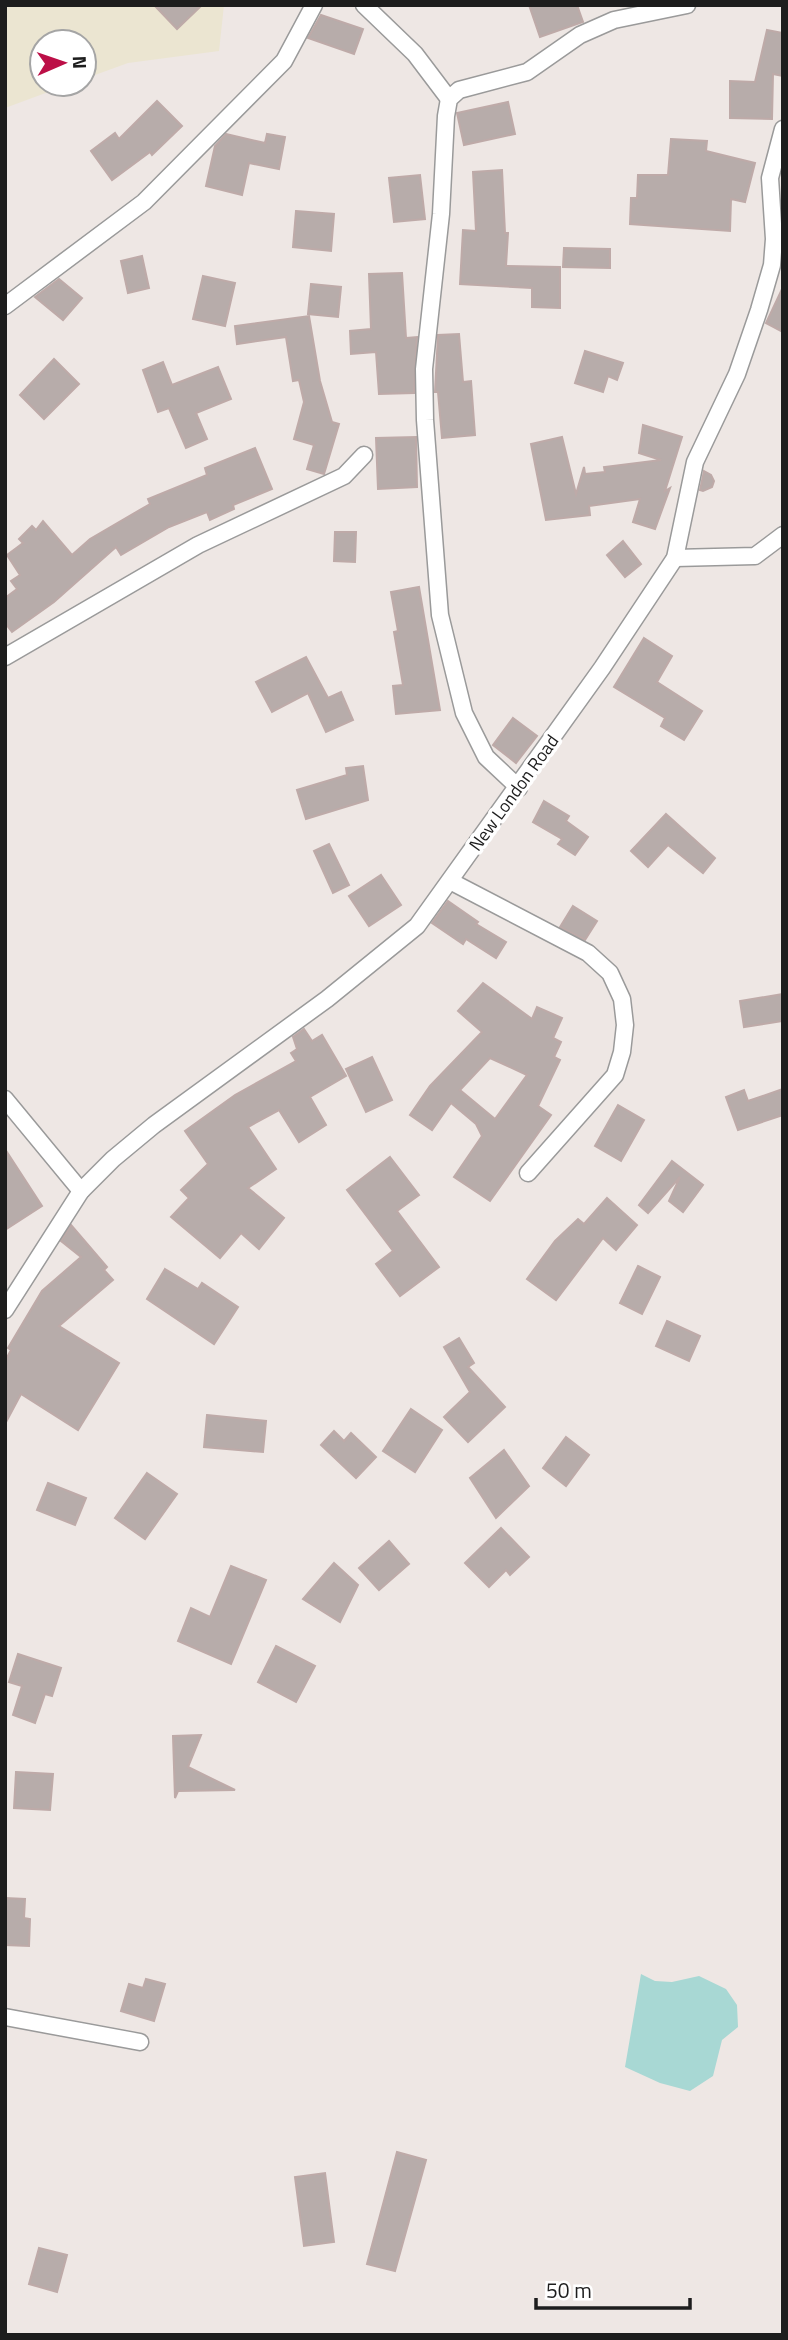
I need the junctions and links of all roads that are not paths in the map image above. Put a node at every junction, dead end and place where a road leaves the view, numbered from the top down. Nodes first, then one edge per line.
1 (314, 5) edge
2 (364, 5) edge
3 (687, 5) edge
4 (449, 99) junction
5 (783, 128) edge
6 (5, 306) edge
7 (364, 455) dead end
8 (783, 535) edge
9 (675, 558) junction
10 (5, 657) edge
11 (519, 788) junction
12 (450, 881) junction
13 (5, 1099) edge
14 (528, 1173) dead end
15 (81, 1191) junction
16 (5, 1310) edge
17 (5, 2017) edge
18 (140, 2042) dead end

1 - 6 street
2 - 4 street
3 - 4 street
4 - 11 street
5 - 9 street, New London Road
7 - 10 street
8 - 9 street
9 - 11 street, New London Road
11 - 12 street, New London Road
12 - 14 street
12 - 15 street, New London Road
13 - 15 street
15 - 16 street, New London Road
17 - 18 street

